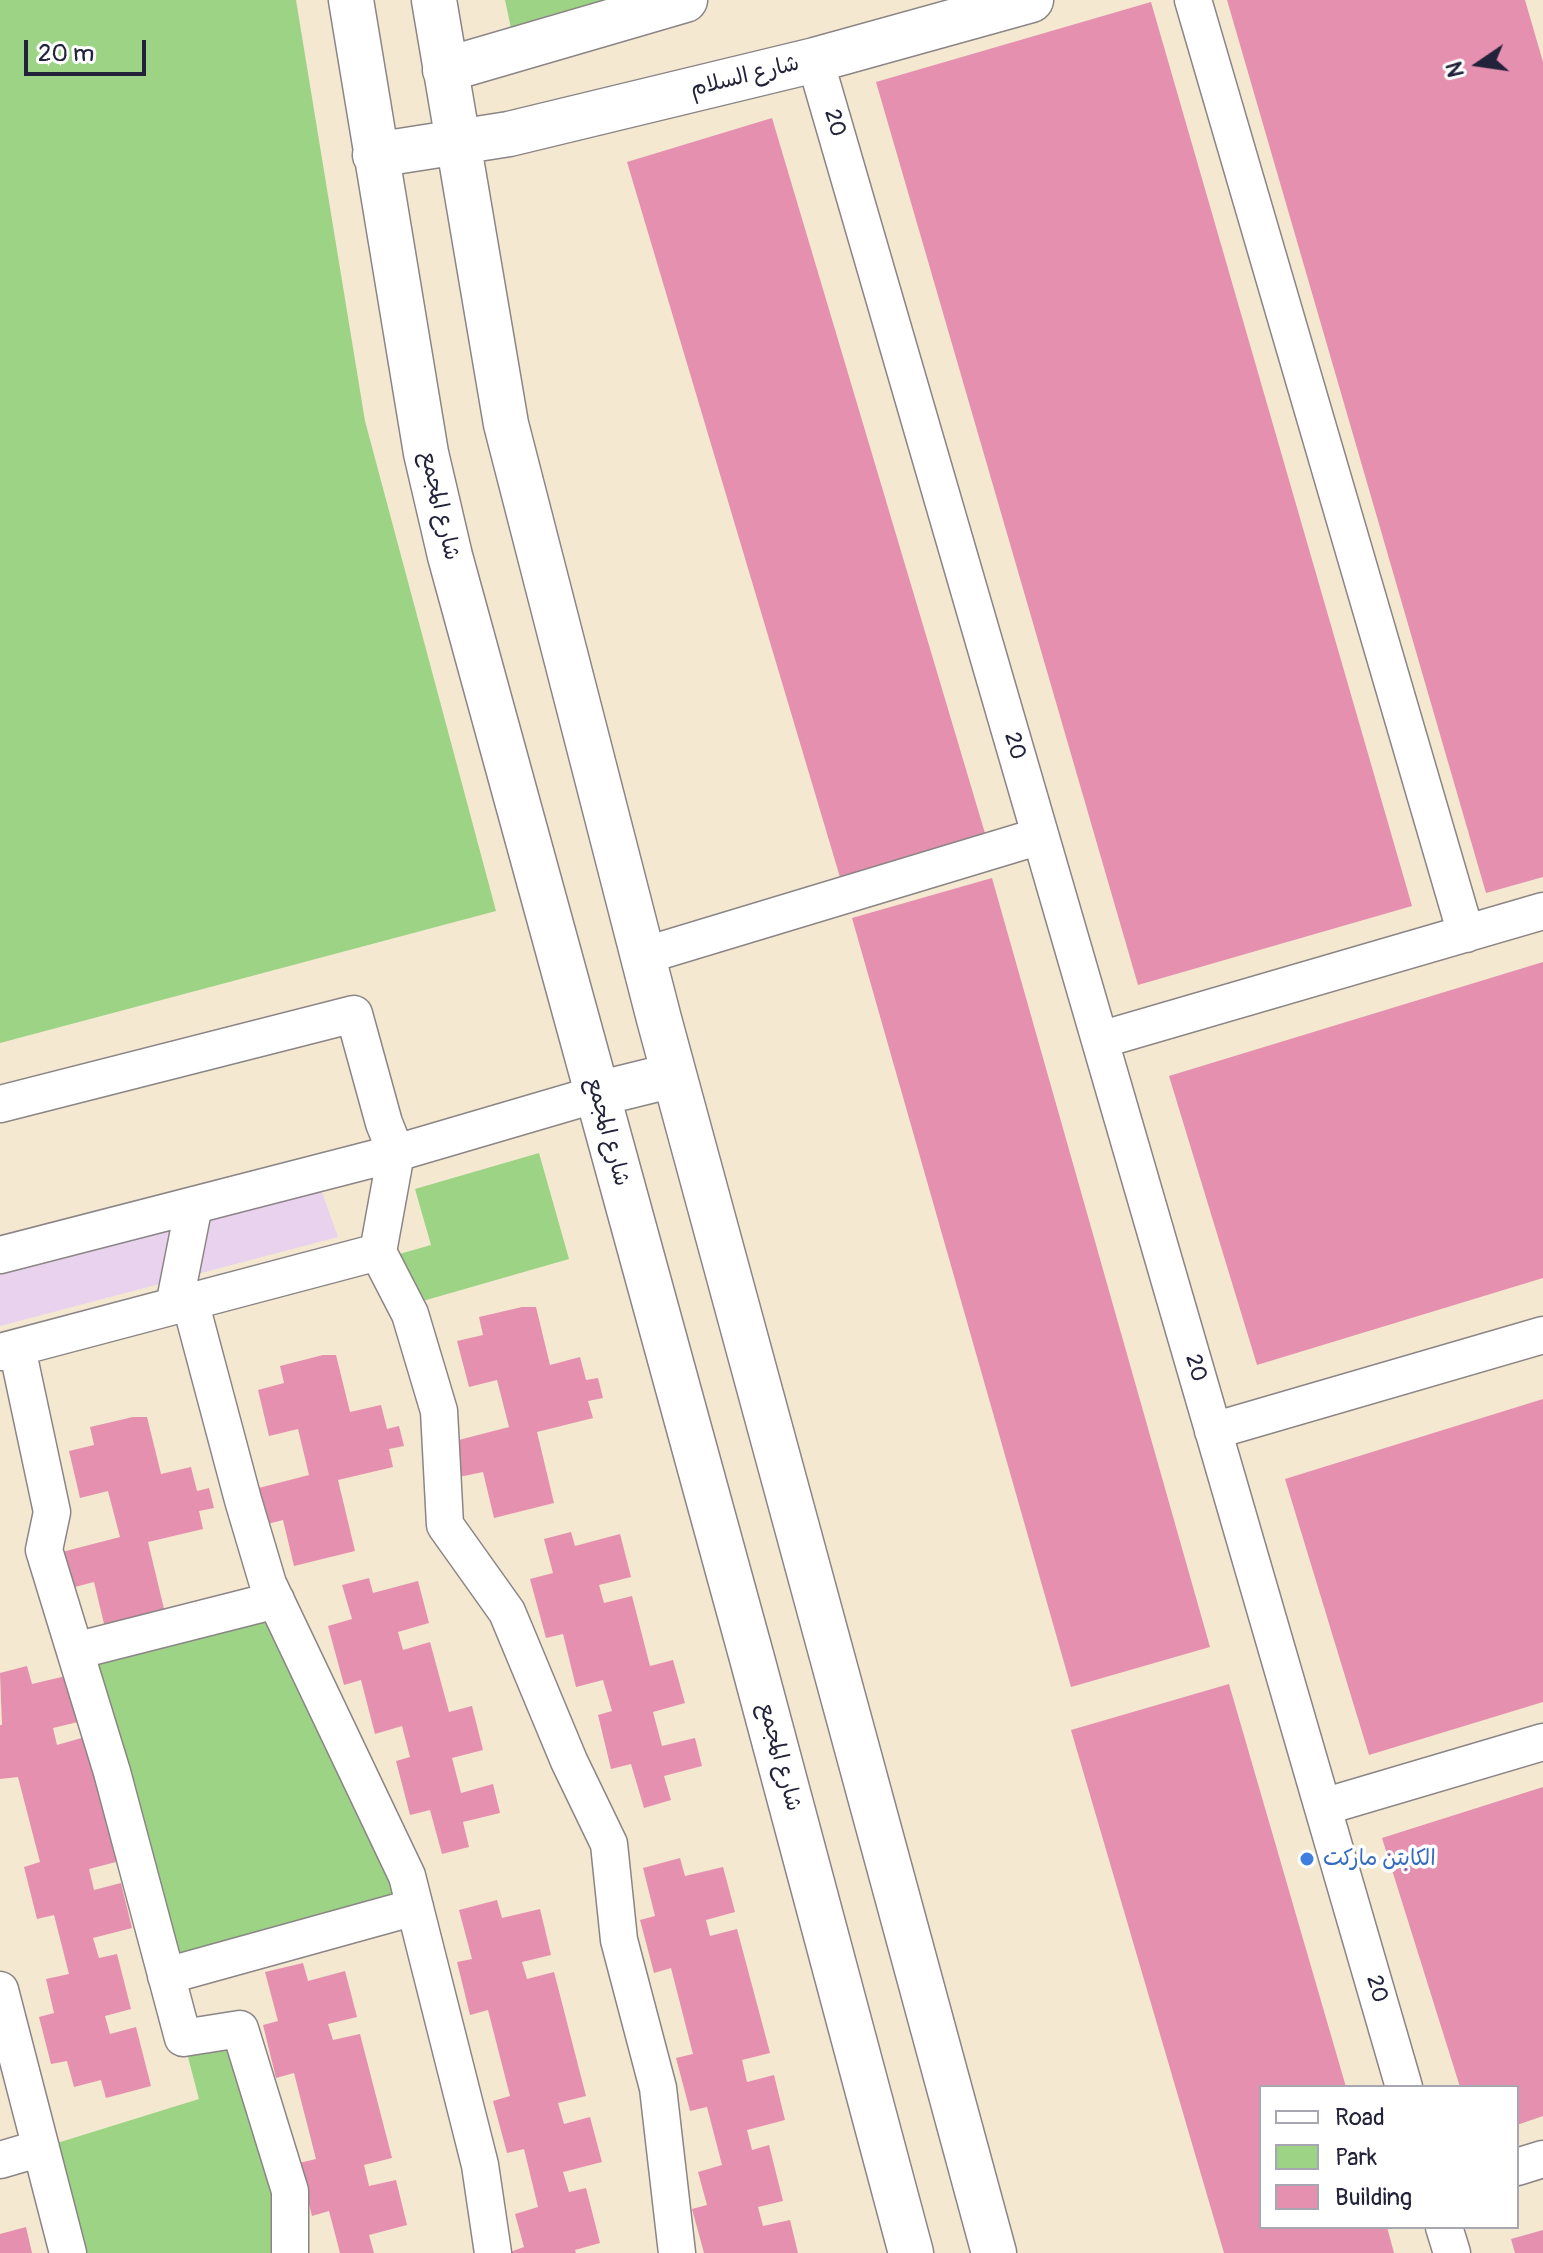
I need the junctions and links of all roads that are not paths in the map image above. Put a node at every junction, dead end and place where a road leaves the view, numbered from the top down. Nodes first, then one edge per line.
1 (351, 0) edge
2 (434, 0) edge
3 (685, 0) edge
4 (1031, 0) edge
5 (1193, 0) edge
6 (490, 58) junction
7 (815, 60) junction
8 (445, 70) junction
9 (509, 134) junction
10 (456, 141) junction
11 (375, 155) junction
12 (1040, 836) junction
13 (1543, 911) edge
14 (1466, 934) junction
15 (643, 956) junction
16 (1100, 1040) junction
17 (674, 1075) junction
18 (597, 1094) junction
19 (0, 1104) edge
20 (396, 1153) junction
21 (194, 1205) junction
22 (378, 1252) junction
23 (0, 1255) edge
24 (182, 1304) junction
25 (1543, 1335) edge
26 (9, 1350) edge
27 (1213, 1431) junction
28 (276, 1600) junction
29 (75, 1651) junction
30 (1543, 1742) edge
31 (1323, 1807) junction
32 (415, 1907) junction
33 (166, 1976) junction
34 (0, 1990) edge
35 (1403, 2085) edge
36 (41, 2148) junction
37 (1543, 2159) edge
38 (0, 2160) edge
39 (1519, 2166) edge
40 (1445, 2229) edge
41 (68, 2253) edge
42 (290, 2253) edge
43 (493, 2253) edge
44 (677, 2253) edge
45 (911, 2253) edge
46 (994, 2253) edge
47 (1452, 2253) edge

1 - 11 street, شارع المجمع
2 - 8 street
3 - 6 street
4 - 7 street, شارع السلام
5 - 14 street
6 - 8 street
6 - 9 street
7 - 9 street, شارع السلام
7 - 12 street, 20
8 - 10 street
9 - 10 street, شارع السلام
10 - 11 street, شارع السلام
10 - 15 street
11 - 18 street, شارع المجمع
12 - 15 street
12 - 16 street, 20
13 - 14 street
14 - 16 street
15 - 17 street
16 - 27 street, 20
17 - 18 street
17 - 46 street
18 - 20 street
18 - 45 street, شارع المجمع
19 - 20 street
20 - 21 street
20 - 22 street
21 - 23 street
21 - 24 street
22 - 24 street
22 - 44 street
24 - 26 street
24 - 28 street
25 - 27 street
26 - 29 street
27 - 31 street, 20
28 - 29 street
28 - 32 street
29 - 33 street
30 - 31 street
31 - 35 street, 20
32 - 33 street
32 - 43 street
33 - 42 street
34 - 36 street
36 - 38 street
36 - 41 street
37 - 39 street
40 - 47 street

